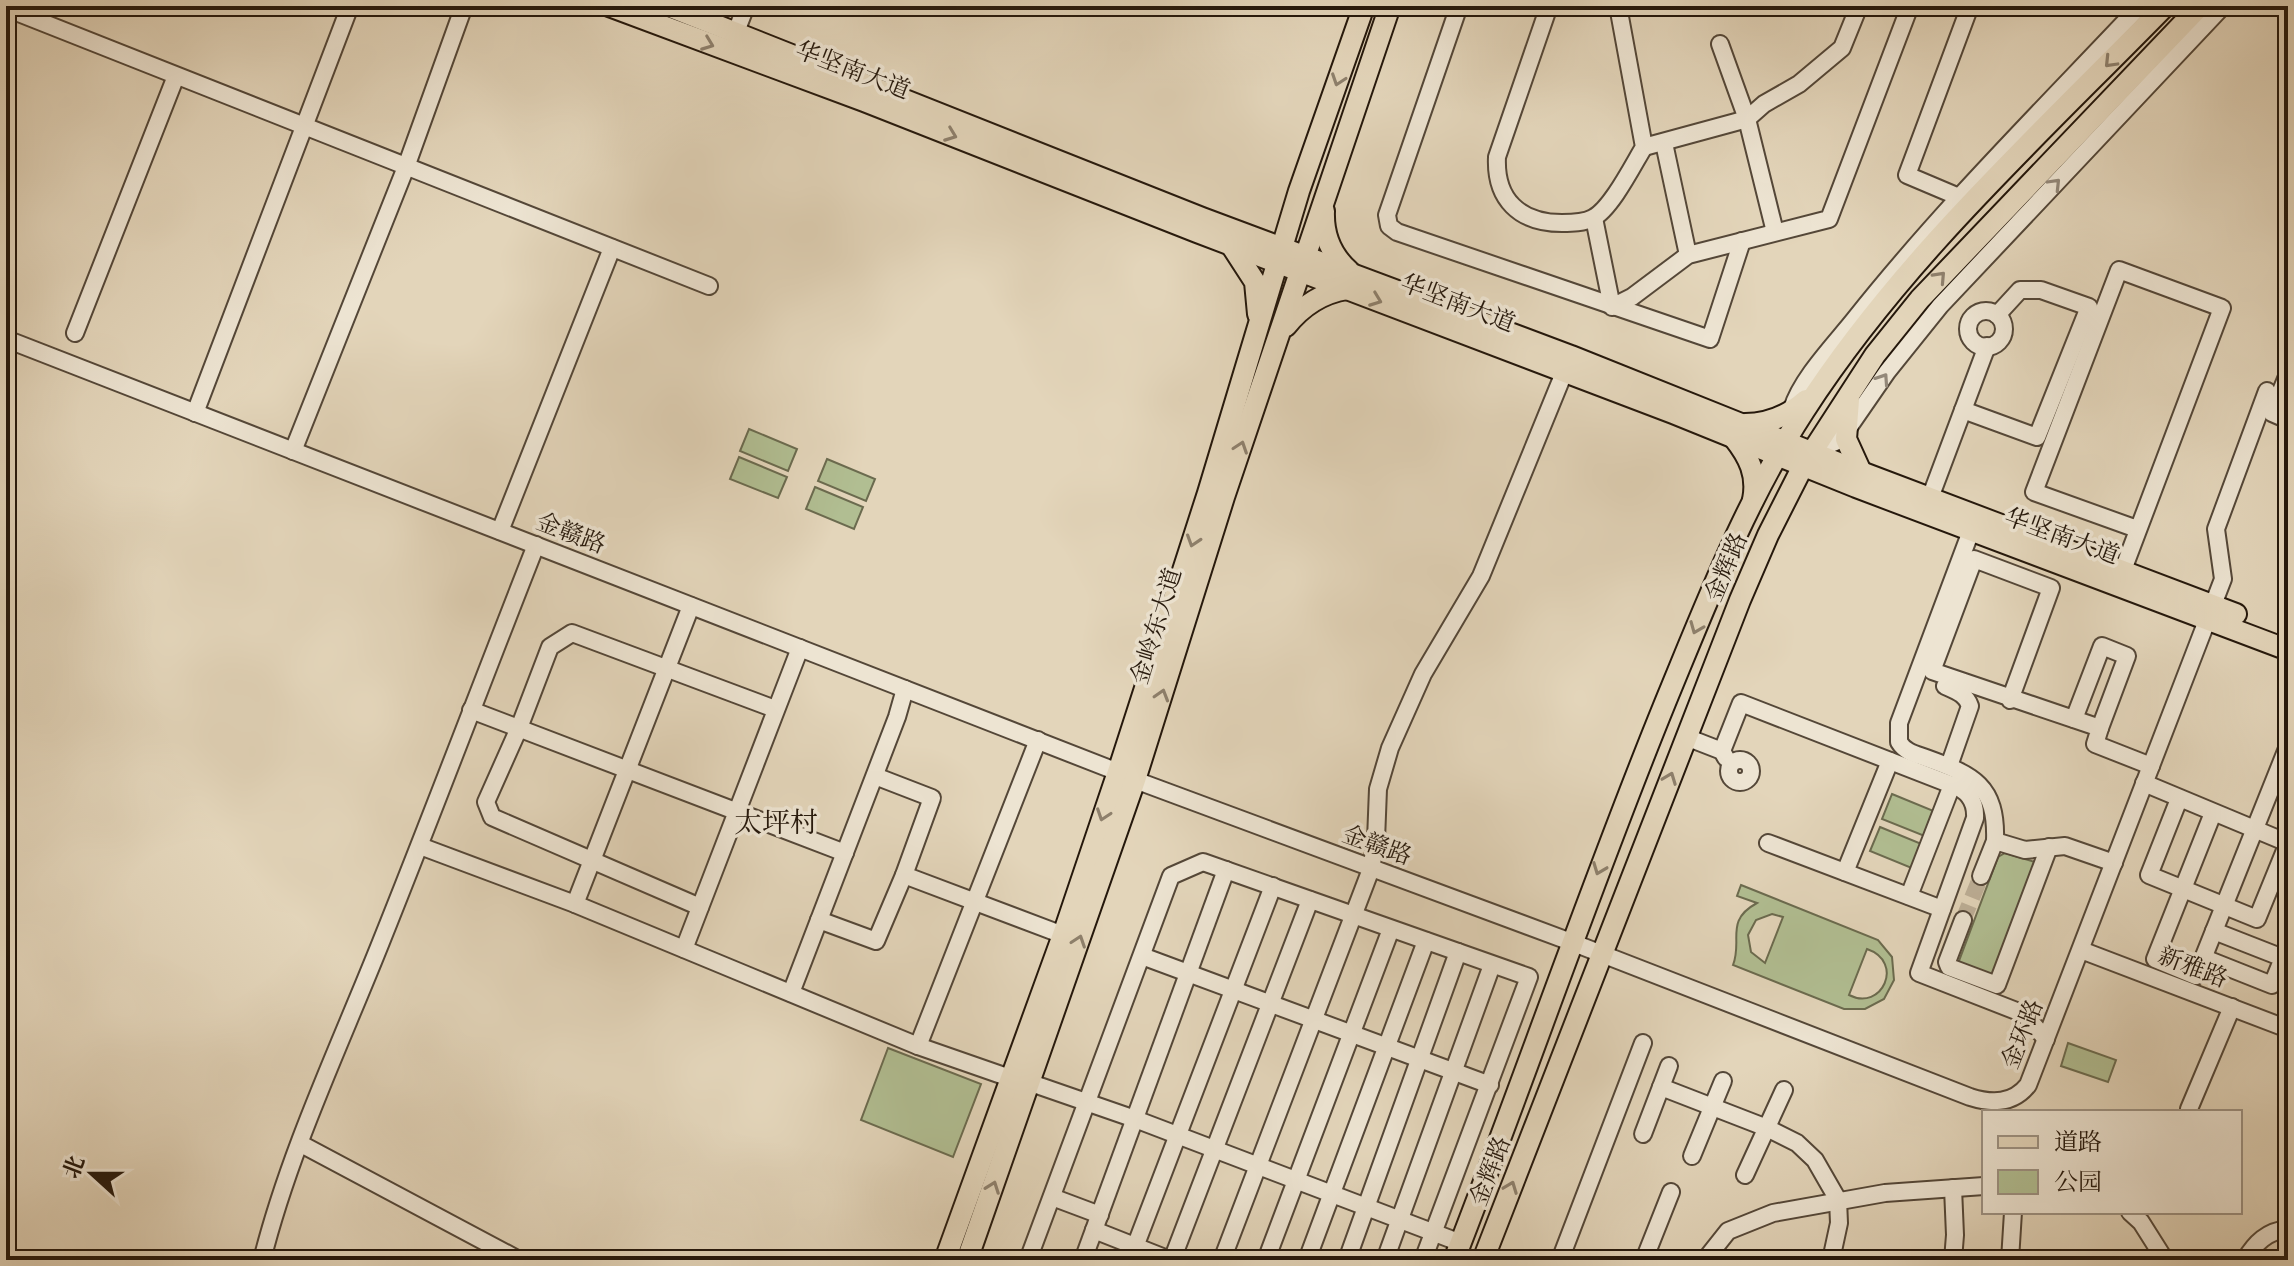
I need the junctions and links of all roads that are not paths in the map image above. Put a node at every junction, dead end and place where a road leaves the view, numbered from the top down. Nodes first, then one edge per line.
1 (350, 6) edge
2 (464, 6) edge
3 (609, 6) edge
4 (668, 6) edge
5 (746, 6) edge
6 (1364, 6) edge
7 (1390, 6) edge
8 (1459, 6) edge
9 (1549, 6) edge
10 (1618, 6) edge
11 (1859, 6) edge
12 (1910, 6) edge
13 (1970, 6) edge
14 (2140, 6) edge
15 (2165, 6) edge
16 (2200, 6) edge
17 (2223, 6) edge
18 (6, 8) edge
19 (736, 32) junction
20 (1720, 44) dead end
21 (176, 76) junction
22 (1747, 119) junction
23 (306, 127) junction
24 (1664, 143) junction
25 (1644, 147) junction
26 (406, 167) junction
27 (1299, 191) junction
28 (1959, 197) junction
29 (1324, 200) junction
30 (1594, 218) junction
31 (1775, 232) junction
32 (1234, 238) junction
33 (1742, 241) junction
34 (612, 248) junction
35 (1280, 255) junction
36 (1688, 255) junction
37 (1303, 264) junction
38 (1349, 281) junction
39 (709, 286) dead end
40 (1612, 307) junction
41 (1997, 315) junction
42 (1258, 328) junction
43 (75, 333) dead end
44 (1279, 336) junction
45 (6, 339) edge
46 (1987, 346) junction
47 (1568, 364) junction
48 (2288, 374) edge
49 (1821, 386) junction
50 (1853, 388) junction
51 (2267, 391) dead end
52 (1963, 410) junction
53 (1792, 411) junction
54 (195, 413) junction
55 (2288, 420) edge
56 (1737, 431) junction
57 (1845, 434) junction
58 (1782, 449) junction
59 (293, 451) junction
60 (1807, 459) junction
61 (1853, 478) junction
62 (1216, 495) junction
63 (1930, 498) junction
64 (1750, 510) junction
65 (1774, 523) junction
66 (2137, 529) junction
67 (500, 531) junction
68 (1971, 531) junction
69 (536, 545) junction
70 (2123, 570) junction
71 (691, 606) junction
72 (2211, 612) junction
73 (2288, 635) edge
74 (800, 648) junction
75 (2288, 650) edge
76 (666, 669) junction
77 (1917, 676) junction
78 (905, 689) junction
79 (2010, 700) junction
80 (775, 709) junction
81 (471, 710) junction
82 (2074, 719) junction
83 (519, 728) junction
84 (2100, 728) junction
85 (1686, 737) junction
86 (1038, 740) junction
87 (2288, 746) edge
88 (1890, 761) junction
89 (1949, 766) junction
90 (2151, 766) junction
91 (627, 769) junction
92 (875, 776) junction
93 (1127, 776) junction
94 (2144, 783) junction
95 (1952, 785) junction
96 (2179, 799) junction
97 (736, 811) junction
98 (2213, 813) junction
99 (2255, 829) junction
100 (1995, 841) junction
101 (1768, 843) dead end
102 (2288, 843) edge
103 (420, 846) junction
104 (2049, 847) junction
105 (845, 853) junction
106 (591, 861) junction
107 (2114, 863) junction
108 (1371, 869) junction
109 (1226, 870) junction
110 (1845, 872) junction
111 (904, 875) junction
112 (1981, 876) tunnel mouth
113 (1273, 886) junction
114 (2183, 889) junction
115 (1909, 896) junction
116 (1310, 900) junction
117 (975, 902) junction
118 (575, 904) junction
119 (2225, 905) junction
120 (700, 907) junction
121 (1942, 909) junction
122 (1353, 915) junction
123 (819, 920) junction
124 (1963, 920) tunnel mouth
125 (1391, 929) junction
126 (2214, 931) junction
127 (1063, 935) junction
128 (1426, 941) junction
129 (1571, 942) junction
130 (684, 949) junction
131 (2081, 950) junction
132 (1458, 952) junction
133 (1602, 955) junction
134 (1142, 956) junction
135 (2204, 958) junction
136 (1492, 965) junction
137 (1188, 973) junction
138 (1234, 990) junction
139 (791, 993) junction
140 (1270, 1004) junction
141 (2232, 1007) junction
142 (1313, 1020) junction
143 (2288, 1029) edge
144 (1352, 1033) junction
145 (2046, 1039) junction
146 (1643, 1043) dead end
147 (918, 1046) junction
148 (1387, 1046) junction
149 (1419, 1058) junction
150 (1669, 1066) dead end
151 (1453, 1071) junction
152 (1020, 1080) junction
153 (1723, 1081) dead end
154 (1490, 1085) junction
155 (1661, 1087) junction
156 (1784, 1090) dead end
157 (2020, 1094) junction
158 (1087, 1101) junction
159 (1712, 1107) junction
160 (2189, 1109) dead end
161 (2018, 1110) edge
162 (1135, 1119) junction
163 (1767, 1128) junction
164 (1643, 1134) dead end
165 (1178, 1135) junction
166 (301, 1144) junction
167 (1214, 1149) junction
168 (1692, 1156) dead end
169 (1259, 1166) junction
170 (1745, 1175) dead end
171 (1296, 1180) junction
172 (1982, 1186) edge
173 (1953, 1188) junction
174 (1671, 1192) dead end
175 (1332, 1193) junction
176 (1052, 1197) junction
177 (1838, 1200) junction
178 (1366, 1206) junction
179 (2013, 1214) edge
180 (2132, 1214) edge
181 (1400, 1218) junction
182 (1097, 1222) junction
183 (2288, 1229) edge
184 (1434, 1231) junction
185 (1458, 1252) edge
186 (1133, 1253) edge
187 (1486, 1259) edge
188 (262, 1260) edge
189 (519, 1260) edge
190 (945, 1260) edge
191 (967, 1260) edge
192 (1028, 1260) edge
193 (1083, 1260) edge
194 (1171, 1260) edge
195 (1222, 1260) edge
196 (1266, 1260) edge
197 (1307, 1260) edge
198 (1347, 1260) edge
199 (1385, 1260) edge
200 (1423, 1260) edge
201 (1560, 1260) edge
202 (1644, 1260) edge
203 (1705, 1260) edge
204 (1831, 1260) edge
205 (1953, 1260) edge
206 (2010, 1260) edge
207 (2165, 1260) edge
208 (2245, 1260) edge

1 - 23 street
2 - 26 street
3 -> 32 main road, 华坚南大道
4 - 19 main road, 华坚南大道
5 - 19 street
6 -> 27 main road, 金岭东大道
7 - 29 main road, 金岭东大道
8 - 40 street
9 - 30 street
10 - 25 street
11 - 22 street
12 - 31 street
13 - 28 street
14 - 28 street
15 -> 49 main road, 金辉路
50 -> 16 main road, 金辉路
57 -> 17 street
18 - 21 street
19 - 32 main road, 华坚南大道
20 - 22 street
21 - 23 street
21 - 43 street
22 - 24 street
22 - 31 street
23 - 26 street
23 - 54 street
24 - 25 street
24 - 36 street
25 - 30 street
26 - 34 street
26 - 59 street
27 - 32 main road
27 - 35 main road, 金岭东大道
28 - 53 street
29 - 37 main road, 金岭东大道
29 - 38 main road
30 - 40 street
31 - 33 street
32 - 35 main road, 华坚南大道
32 - 42 main road
33 - 36 street
33 - 40 street
34 - 39 street
34 - 67 street
35 - 37 main road, 华坚南大道
35 - 42 main road, 金岭东大道
36 - 40 street
37 - 38 main road, 华坚南大道
37 - 44 main road, 金岭东大道
38 - 44 main road
38 - 47 main road, 华坚南大道
41 - 46 street
41 - 46 street
41 - 52 street
42 - 62 main road, 金岭东大道
62 -> 44 main road, 金岭东大道
45 - 54 street, 金赣路
46 - 52 street
47 - 56 main road, 华坚南大道
47 - 108 street
48 - 55 street
49 - 53 main road
49 - 58 main road, 金辉路
50 - 57 main road
50 - 60 main road, 金辉路
51 - 72 street, 金环路
52 - 63 street
53 - 56 main road
53 - 58 street
54 - 59 street, 金赣路
56 - 58 main road, 华坚南大道
56 - 64 main road
57 - 60 street
57 - 61 main road
58 - 60 main road, 华坚南大道
58 - 64 main road, 金辉路
59 - 67 street, 金赣路
60 - 61 main road, 华坚南大道
60 - 65 main road, 金辉路
61 - 63 main road, 华坚南大道
61 - 65 main road
61 - 68 main road, 华坚南大道
62 - 93 main road, 金岭东大道
63 - 70 main road, 华坚南大道
64 -> 129 main road, 金辉路
65 - 85 main road, 金辉路
66 - 66 street
66 - 70 street
67 - 69 street, 金赣路
68 - 72 main road, 华坚南大道
68 - 77 street
69 - 71 street, 金赣路
69 - 81 street
70 - 72 main road, 华坚南大道
71 - 74 street, 金赣路
71 - 76 street
72 - 73 main road, 华坚南大道
72 - 75 main road, 华坚南大道
72 - 90 street, 金环路
74 - 78 street, 金赣路
74 - 80 street
76 - 80 street
76 - 83 street
76 - 91 street
77 - 89 street
77 - 89 street
78 - 86 street, 金赣路
78 - 92 street
79 - 79 street
79 - 82 street
80 - 97 street
81 - 83 street
81 - 103 street
82 - 84 street
82 - 84 street
83 - 91 street
83 - 106 street
84 - 90 street
85 - 88 street
133 -> 85 main road, 金辉路
86 - 93 street, 金赣路
86 - 117 street
87 - 99 street
88 - 95 street
88 - 110 street
89 - 100 street
90 - 94 street, 金环路
91 - 97 street
91 - 106 street
92 - 105 street
92 - 111 street
93 - 108 street, 金赣路
93 -> 127 main road, 金岭东大道
152 -> 93 main road, 金岭东大道
94 - 96 street
94 - 107 street, 金环路
95 - 115 street
95 - 121 street
96 - 98 street
96 - 114 street
97 - 105 street
97 - 120 street
98 - 99 street
98 - 114 street
99 - 102 street
99 - 119 street
100 - 104 street
100 - 112 street
101 - 110 street
102 - 119 street
103 - 118 street
103 - 166 street
104 - 107 street
104 - 124 street
105 - 123 street
106 - 118 street
106 - 120 street
107 - 131 street, 金环路
108 - 122 street
108 - 129 street, 金赣路
109 - 113 street
109 - 134 street
109 - 137 street
110 - 115 street
111 - 117 street
111 - 123 street
113 - 116 street
113 - 138 street
114 - 119 street
114 - 135 street
115 - 121 street
116 - 122 street
116 - 140 street
117 - 127 street
117 - 147 street
118 - 130 street
119 - 126 street
120 - 130 street
121 - 145 street
122 - 125 street
122 - 142 street
123 - 139 street
125 - 128 street
125 - 144 street
126 - 135 street
126 - 135 street
127 - 152 main road, 金岭东大道
128 - 132 street
128 - 148 street
129 - 133 street, 金赣路
129 - 185 main road, 金辉路
130 - 139 street
131 - 141 street, 新雅路
131 - 145 street, 金环路
132 - 136 street
132 - 149 street
133 - 157 street, 金环路
187 -> 133 main road, 金辉路
134 - 137 street
134 - 158 street
136 - 151 street
136 - 154 street
137 - 138 street
137 - 162 street
138 - 140 street
138 - 165 street
139 - 147 street
140 - 142 street
140 - 167 street
141 - 143 street, 新雅路
141 - 160 street
142 - 144 street
142 - 169 street
144 - 148 street
144 - 171 street
145 - 157 street, 金环路
146 - 201 street
147 - 152 street
148 - 149 street
148 - 175 street
149 - 151 street
149 - 178 street
150 - 155 street
151 - 154 street
151 - 181 street
152 - 158 street
152 - 190 main road, 金岭东大道
191 -> 152 main road, 金岭东大道
153 - 159 street
154 - 184 street
155 - 159 street
155 - 164 street
156 - 163 street
157 - 161 street
158 - 162 street
158 - 176 street
159 - 163 street
159 - 168 street
162 - 165 street
162 - 182 street
163 - 170 street
163 - 177 street
165 - 167 street
165 - 186 street
166 - 188 street
166 - 189 street
167 - 169 street
167 - 194 street
169 - 171 street
169 - 195 street
171 - 175 street
171 - 196 street
172 - 173 street
173 - 177 street
173 - 205 street
174 - 202 street
175 - 178 street
175 - 197 street
176 - 182 street
176 - 192 street
177 - 203 street
177 - 204 street
178 - 181 street
178 - 198 street
179 - 206 street
180 - 207 street
181 - 184 street
181 - 199 street
182 - 186 street
182 - 193 street
183 - 208 street
184 - 185 street
184 - 200 street
186 - 194 street

